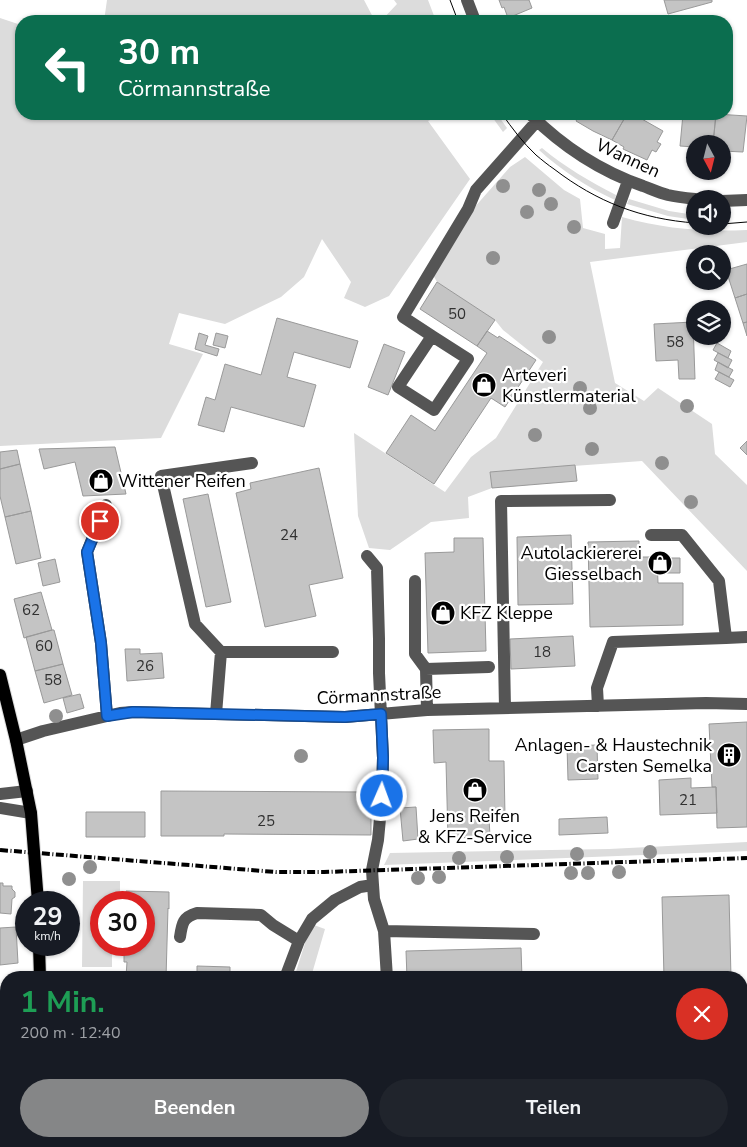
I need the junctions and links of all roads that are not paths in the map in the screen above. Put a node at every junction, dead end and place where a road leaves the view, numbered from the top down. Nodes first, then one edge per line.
1 (467, 0) edge
2 (473, 15) edge
3 (532, 120) edge
4 (537, 120) edge
5 (628, 181) junction
6 (686, 197) edge
7 (747, 200) edge
8 (731, 201) edge
9 (613, 223) dead end
10 (432, 336) junction
11 (252, 463) dead end
12 (610, 500) dead end
13 (106, 505) dead end
14 (651, 535) dead end
15 (368, 556) dead end
16 (415, 581) dead end
17 (726, 638) junction
18 (747, 638) edge
19 (221, 652) junction
20 (333, 652) dead end
21 (489, 667) dead end
22 (426, 669) junction
23 (0, 675) edge
24 (747, 704) edge
25 (598, 706) junction
26 (505, 708) junction
27 (427, 710) junction
28 (216, 714) junction
29 (381, 714) junction
30 (107, 716) junction
31 (16, 740) junction
32 (27, 791) junction
33 (0, 794) edge
34 (0, 808) edge
35 (31, 813) junction
36 (373, 885) junction
37 (37, 891) edge
38 (384, 931) junction
39 (534, 934) dead end
40 (180, 937) dead end
41 (299, 941) junction
42 (39, 956) edge
43 (40, 971) edge
44 (288, 971) edge
45 (387, 971) edge

1 - 2 street
3 - 10 street
4 - 5 street, Wannen
5 - 6 street, Wannen
5 - 9 street
7 - 8 street
10 - 10 street
11 - 19 street
12 - 26 street
13 - 30 street
14 - 17 street
15 - 29 street
16 - 22 street
17 - 18 street
17 - 25 street
19 - 20 street
19 - 28 street
21 - 22 street
22 - 27 street
23 - 31 main road
24 - 25 street, Cörmannstraße
25 - 26 street, Cörmannstraße
26 - 27 street, Cörmannstraße
27 - 29 street, Cörmannstraße
28 - 29 street, Cörmannstraße
28 - 30 street, Cörmannstraße
29 - 36 street
30 - 31 street, Cörmannstraße
31 - 32 main road
32 - 33 street
32 - 35 main road
34 - 35 street
35 - 37 main road
36 - 38 street
36 - 41 street
38 - 39 street
38 - 45 street
40 - 41 street
41 - 44 street
42 - 43 main road

